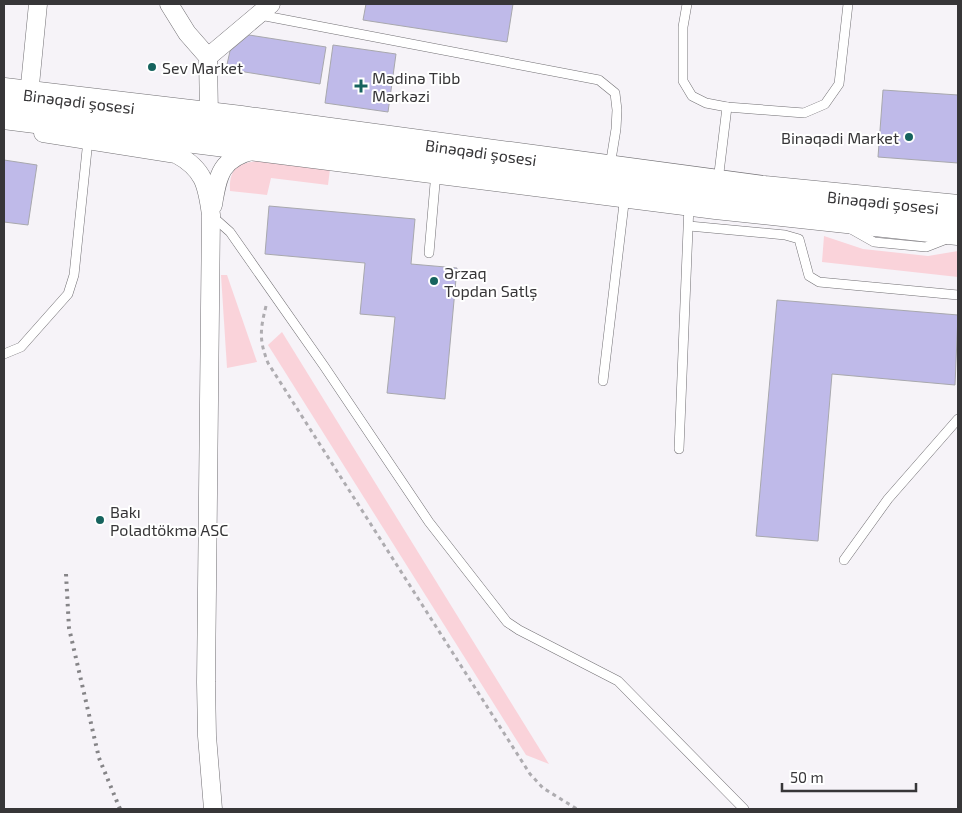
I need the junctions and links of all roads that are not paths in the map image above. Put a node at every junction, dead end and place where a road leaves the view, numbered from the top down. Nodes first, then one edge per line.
1 (38, 4) edge
2 (169, 4) edge
3 (687, 4) edge
4 (848, 4) edge
5 (266, 9) edge
6 (208, 57) junction
7 (17, 93) edge
8 (727, 107) junction
9 (4, 115) edge
10 (4, 123) edge
11 (208, 128) junction
12 (88, 140) junction
13 (266, 147) junction
14 (436, 169) junction
15 (609, 169) junction
16 (717, 184) junction
17 (625, 193) junction
18 (958, 209) edge
19 (689, 214) junction
20 (211, 215) junction
21 (958, 232) edge
22 (429, 252) dead end
23 (958, 295) edge
24 (4, 354) edge
25 (603, 381) dead end
26 (958, 419) edge
27 (679, 449) dead end
28 (844, 560) dead end
29 (213, 809) edge
30 (744, 809) edge

1 - 7 street
2 - 6 street
3 - 8 lane
4 - 8 lane
5 - 6 street
5 - 15 lane
6 - 11 street
7 - 11 main road, Binəqədi şosesi
8 - 16 lane
9 - 11 main road, Binəqədi şosesi
10 - 12 street
11 - 13 main road, Binəqədi şosesi
11 - 15 main road, Binəqədi şosesi
12 - 20 street
12 - 24 lane
13 - 14 main road, Binəqədi şosesi
13 - 20 street
14 - 17 main road, Binəqədi şosesi
14 - 22 lane
15 - 16 main road, Binəqədi şosesi
16 - 18 main road, Binəqədi şosesi
17 - 19 main road, Binəqədi şosesi
17 - 25 lane
19 - 21 main road, Binəqədi şosesi
19 - 23 lane
19 - 27 lane
20 - 29 street
20 - 30 lane
26 - 28 lane

